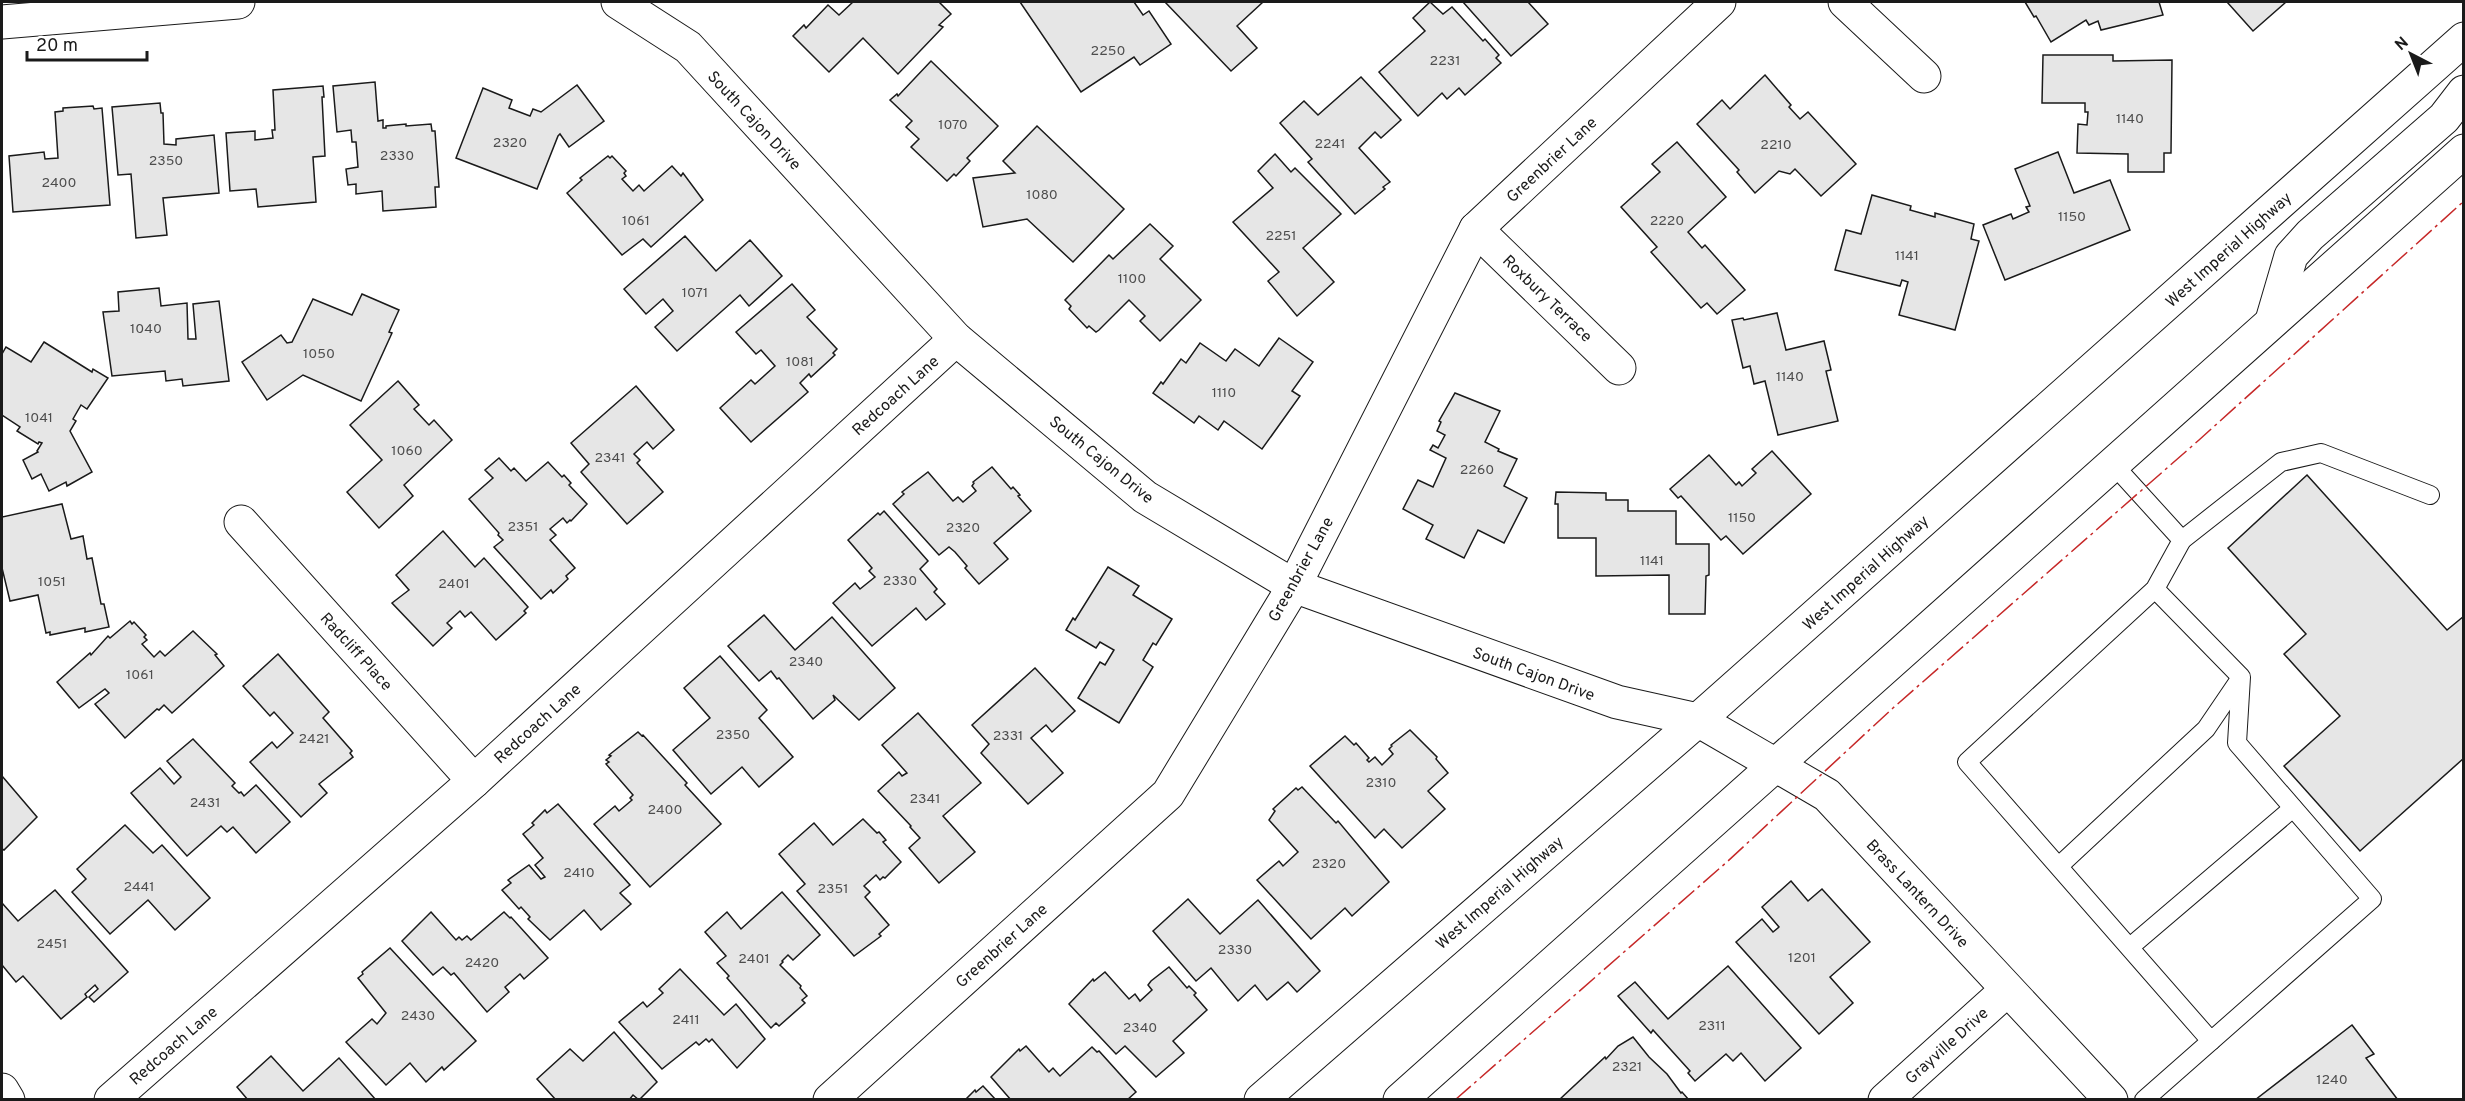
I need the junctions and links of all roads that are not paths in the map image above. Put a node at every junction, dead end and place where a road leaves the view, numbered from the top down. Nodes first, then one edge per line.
1 (238, 2) edge
2 (618, 2) edge
3 (1719, 2) edge
4 (1845, 2) edge
5 (2, 22) edge
6 (2463, 39) edge
7 (1924, 76) dead end
8 (2463, 92) edge
9 (2463, 151) edge
10 (1476, 228) junction
11 (2272, 321) junction
12 (956, 339) junction
13 (1619, 368) dead end
14 (2112, 463) junction
15 (2430, 495) dead end
16 (241, 522) dead end
17 (2182, 540) junction
18 (1294, 586) junction
19 (2156, 589) junction
20 (2241, 677) junction
21 (1698, 720) junction
22 (1776, 765) junction
23 (474, 781) junction
24 (2293, 808) junction
25 (2059, 866) junction
26 (2130, 947) junction
27 (2007, 990) junction
28 (2211, 1041) junction
29 (2, 1090) edge
30 (8, 1100) edge
31 (111, 1100) edge
32 (830, 1100) edge
33 (1261, 1100) edge
34 (1400, 1100) edge
35 (1885, 1100) edge
36 (2111, 1100) edge
37 (2144, 1100) edge

1 - 5 street
2 - 12 street, South Cajon Drive
3 - 10 street, Greenbrier Lane
4 - 7 street
6 - 21 street, West Imperial Highway
8 - 11 street
9 - 11 street
10 - 13 street, Roxbury Terrace
10 - 18 street, Greenbrier Lane
11 - 14 street
12 - 18 street, South Cajon Drive
12 - 23 street, Redcoach Lane
14 - 17 lane
14 - 22 street
15 - 17 lane
16 - 23 street, Radcliff Place
17 - 19 lane
18 - 21 street, South Cajon Drive
18 - 32 street, Greenbrier Lane
19 - 20 lane
19 - 25 lane
20 - 24 lane
20 - 25 lane
21 - 22 street, Brass Lantern Drive
21 - 33 street, West Imperial Highway
22 - 27 street, Brass Lantern Drive
22 - 34 street
23 - 31 street, Redcoach Lane
24 - 26 lane
24 - 28 lane
25 - 26 lane
26 - 28 lane
27 - 35 street, Grayville Drive
27 - 36 street, Brass Lantern Drive
28 - 37 lane
29 - 30 street

